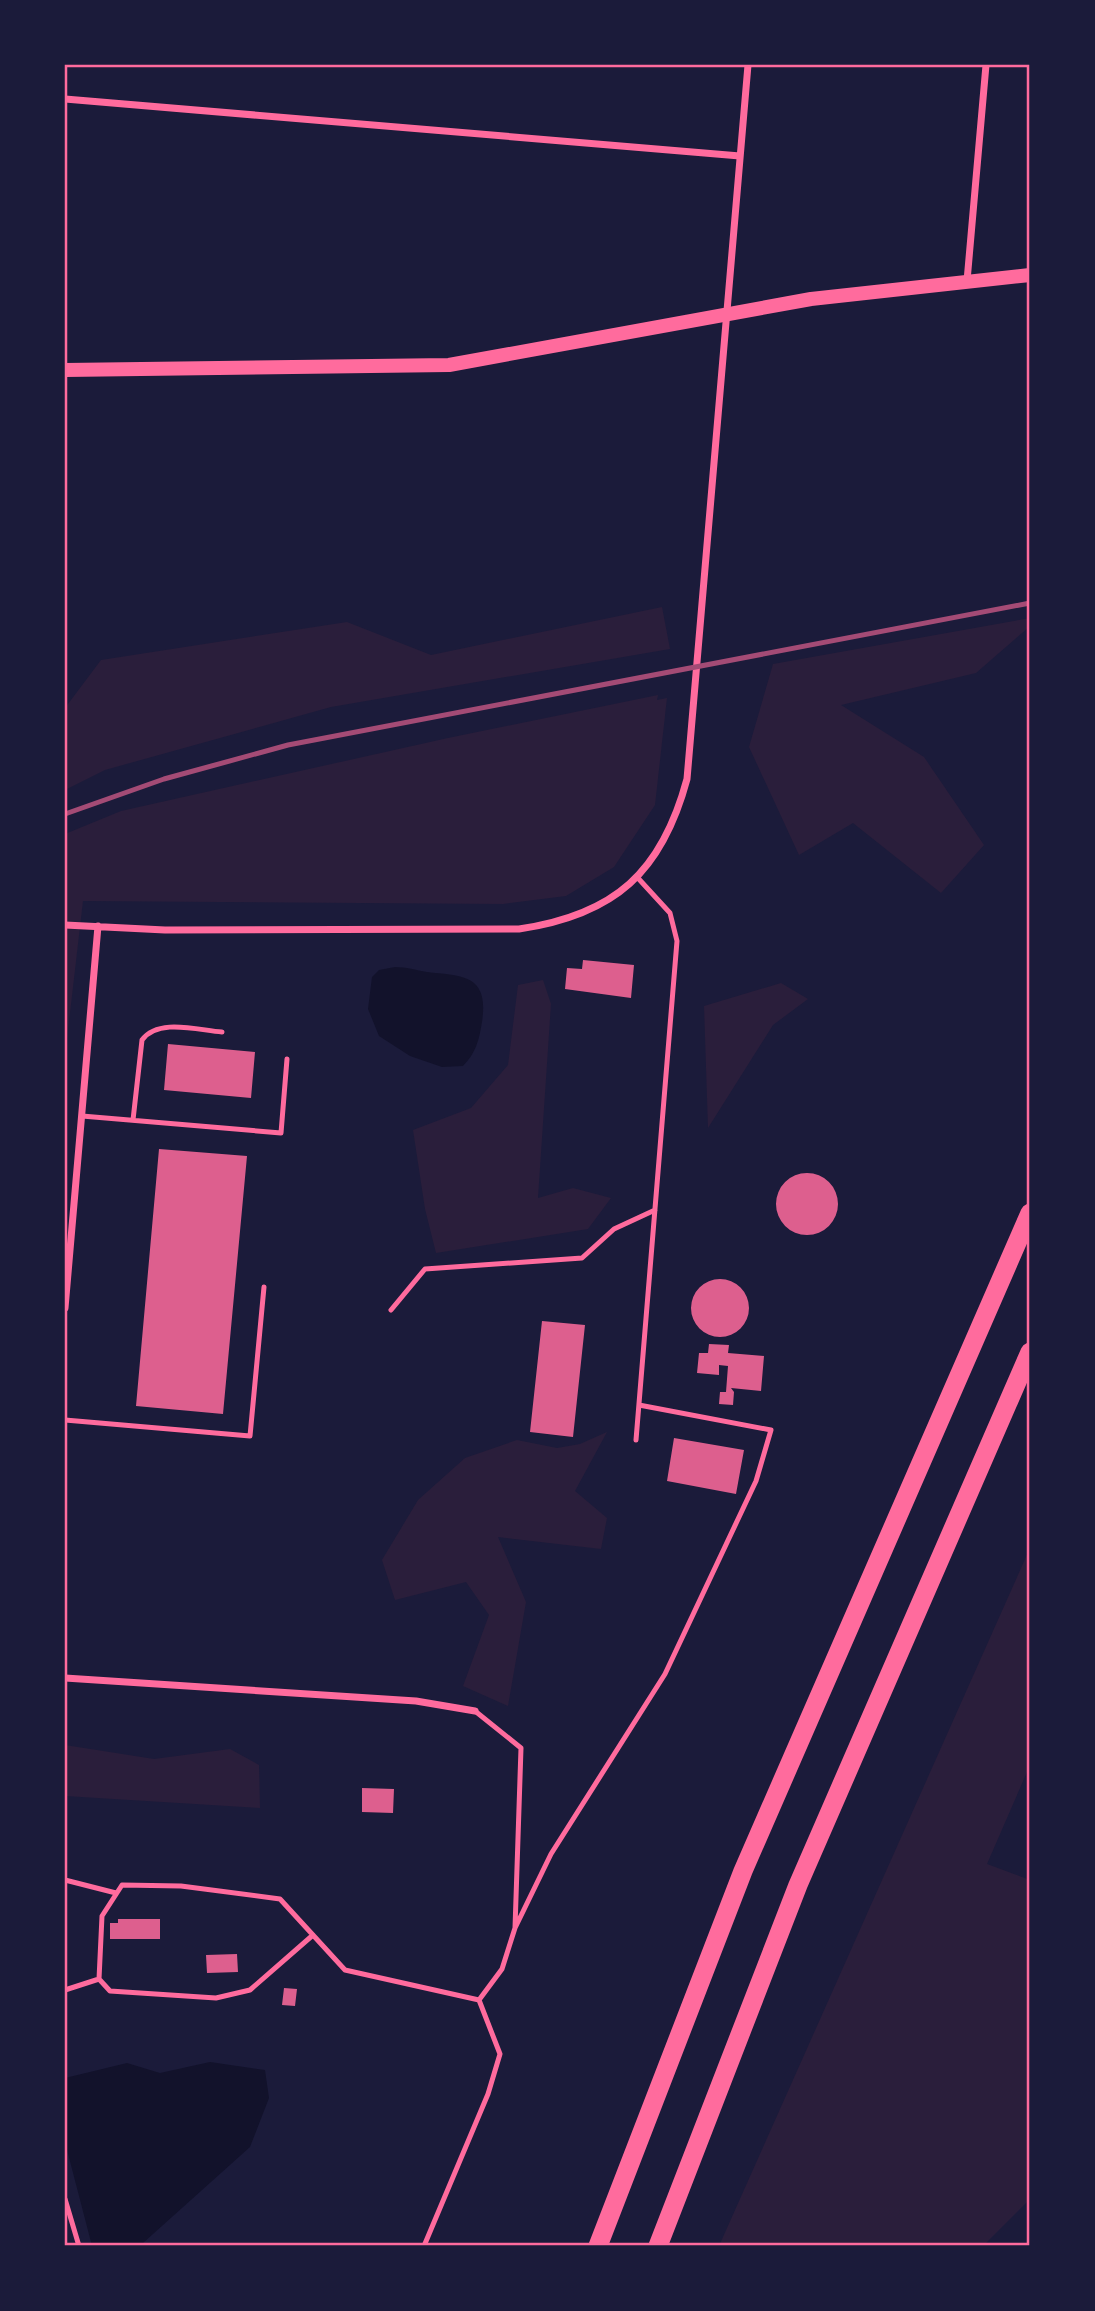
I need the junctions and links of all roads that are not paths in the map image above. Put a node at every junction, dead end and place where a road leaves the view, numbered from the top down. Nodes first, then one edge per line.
1 (748, 65) edge
2 (986, 65) edge
3 (65, 99) edge
4 (740, 156) junction
5 (1030, 275) edge
6 (967, 281) junction
7 (726, 314) junction
8 (65, 370) edge
9 (638, 877) junction
10 (65, 925) edge
11 (98, 926) junction
12 (222, 1032) dead end
13 (287, 1059) dead end
14 (82, 1116) junction
15 (133, 1120) junction
16 (655, 1210) junction
17 (1030, 1213) edge
18 (264, 1287) dead end
19 (65, 1308) edge
20 (391, 1310) dead end
21 (1030, 1352) edge
22 (639, 1405) junction
23 (65, 1420) edge
24 (636, 1440) dead end
25 (65, 1678) edge
26 (475, 1711) joint
27 (65, 1880) edge
28 (116, 1893) junction
29 (515, 1928) junction
30 (313, 1935) junction
31 (99, 1979) junction
32 (65, 1990) edge
33 (479, 2000) junction
34 (65, 2199) edge
35 (79, 2246) edge
36 (425, 2246) edge
37 (598, 2246) edge
38 (658, 2246) edge

1 - 4 street
2 - 6 street
3 - 4 street
4 - 7 street
5 - 6 main road
6 - 7 main road
7 - 8 main road
7 - 9 street
9 - 11 street
9 - 16 lane
10 - 11 street
11 - 14 street
12 - 15 lane
13 - 15 lane
14 - 15 lane
14 - 19 street
16 - 20 lane
16 - 22 lane
17 - 37 highway
18 - 23 lane
21 - 38 highway
22 - 24 lane
22 - 29 lane
25 - 26 street
26 - 29 lane
27 - 28 lane
28 - 30 lane
28 - 31 lane
29 - 33 lane
30 - 31 lane
30 - 33 lane
31 - 32 lane
33 - 36 lane
34 - 35 lane

